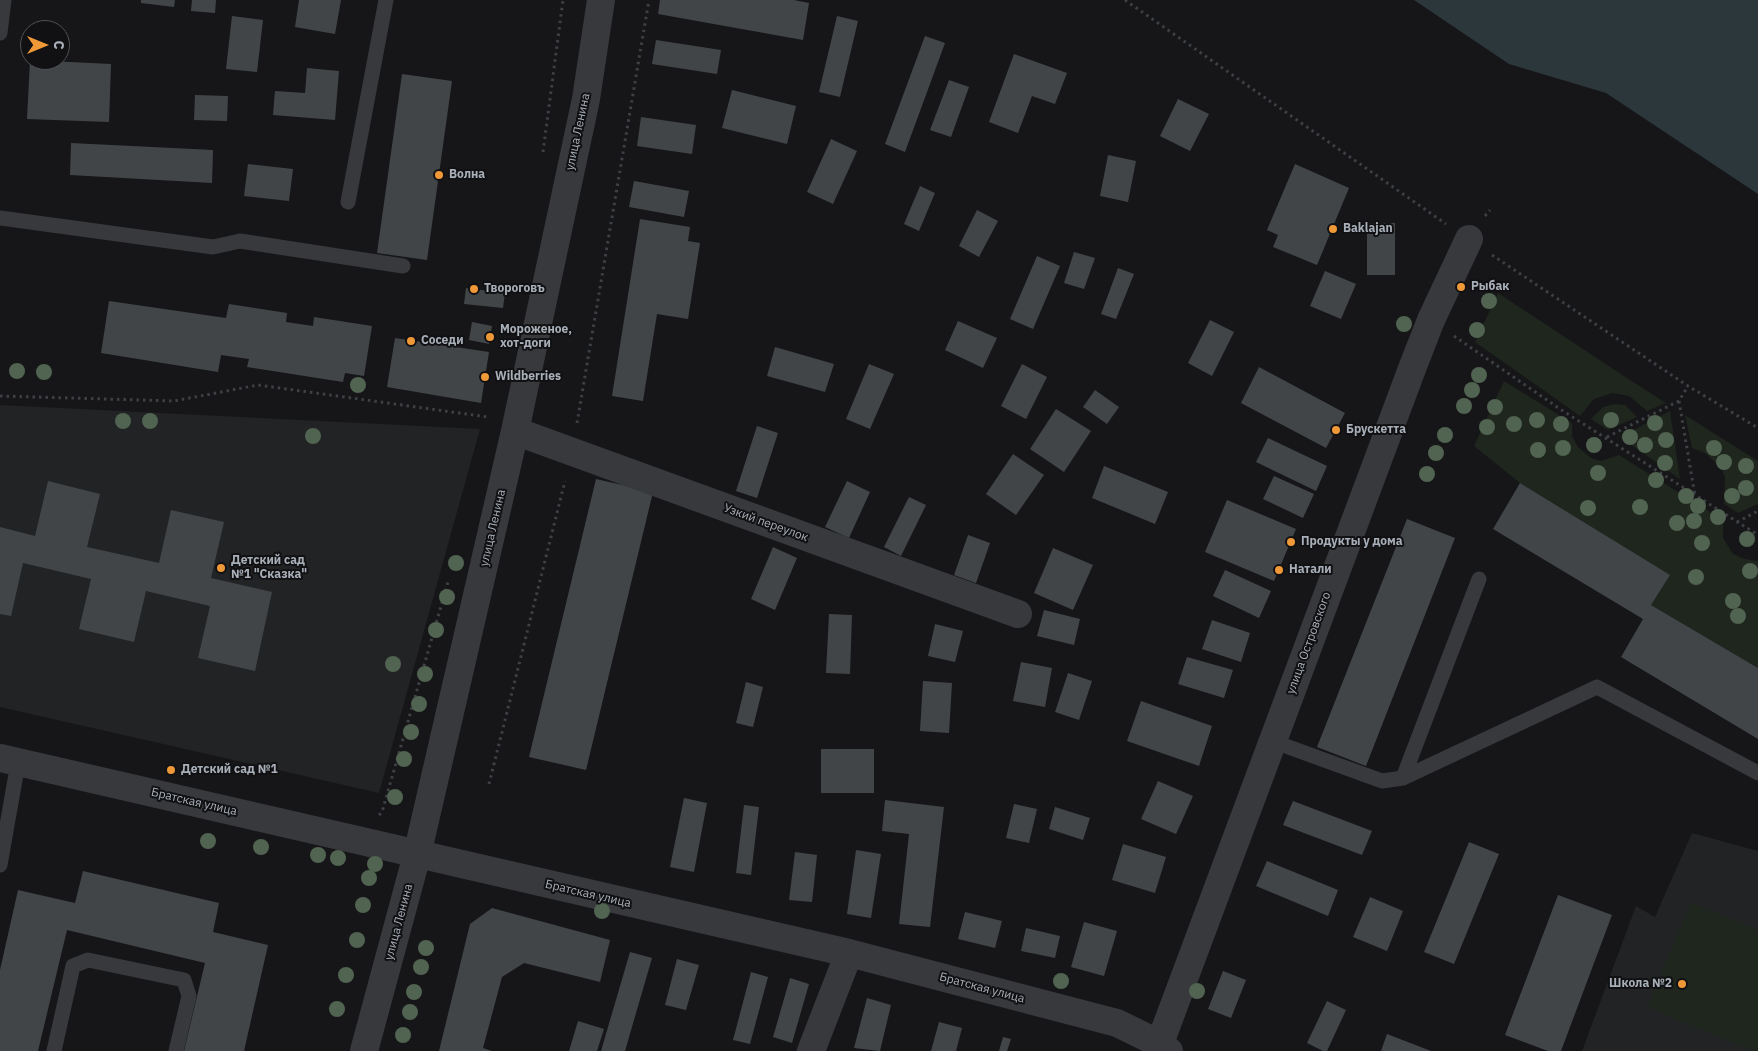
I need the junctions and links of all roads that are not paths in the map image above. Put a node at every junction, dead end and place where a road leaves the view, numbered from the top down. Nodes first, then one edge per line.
1 (4, 0) edge
2 (386, 0) edge
3 (601, 0) edge
4 (0, 32) edge
5 (348, 202) dead end
6 (0, 218) edge
7 (1469, 240) road end
8 (403, 266) dead end
9 (505, 425) junction
10 (1479, 579) dead end
11 (1018, 614) dead end
12 (1272, 741) junction
13 (9, 761) edge
14 (1758, 773) edge
15 (1403, 778) junction
16 (418, 855) junction
17 (0, 865) edge
18 (849, 953) junction
19 (1162, 1049) edge
20 (54, 1051) edge
21 (176, 1051) edge
22 (364, 1051) edge
23 (811, 1051) edge

1 - 4 lane
2 - 5 lane
3 - 9 street, улица Ленина
6 - 8 lane
7 - 12 street, улица Островского
9 - 11 street, Узкий переулок
9 - 16 street, улица Ленина
10 - 15 lane
12 - 15 lane
12 - 19 street, улица Островского
13 - 16 street, Братская улица
13 - 17 lane
14 - 15 lane
16 - 18 street, Братская улица
16 - 22 street, улица Ленина
18 - 19 street, Братская улица
18 - 23 street
20 - 21 lane

